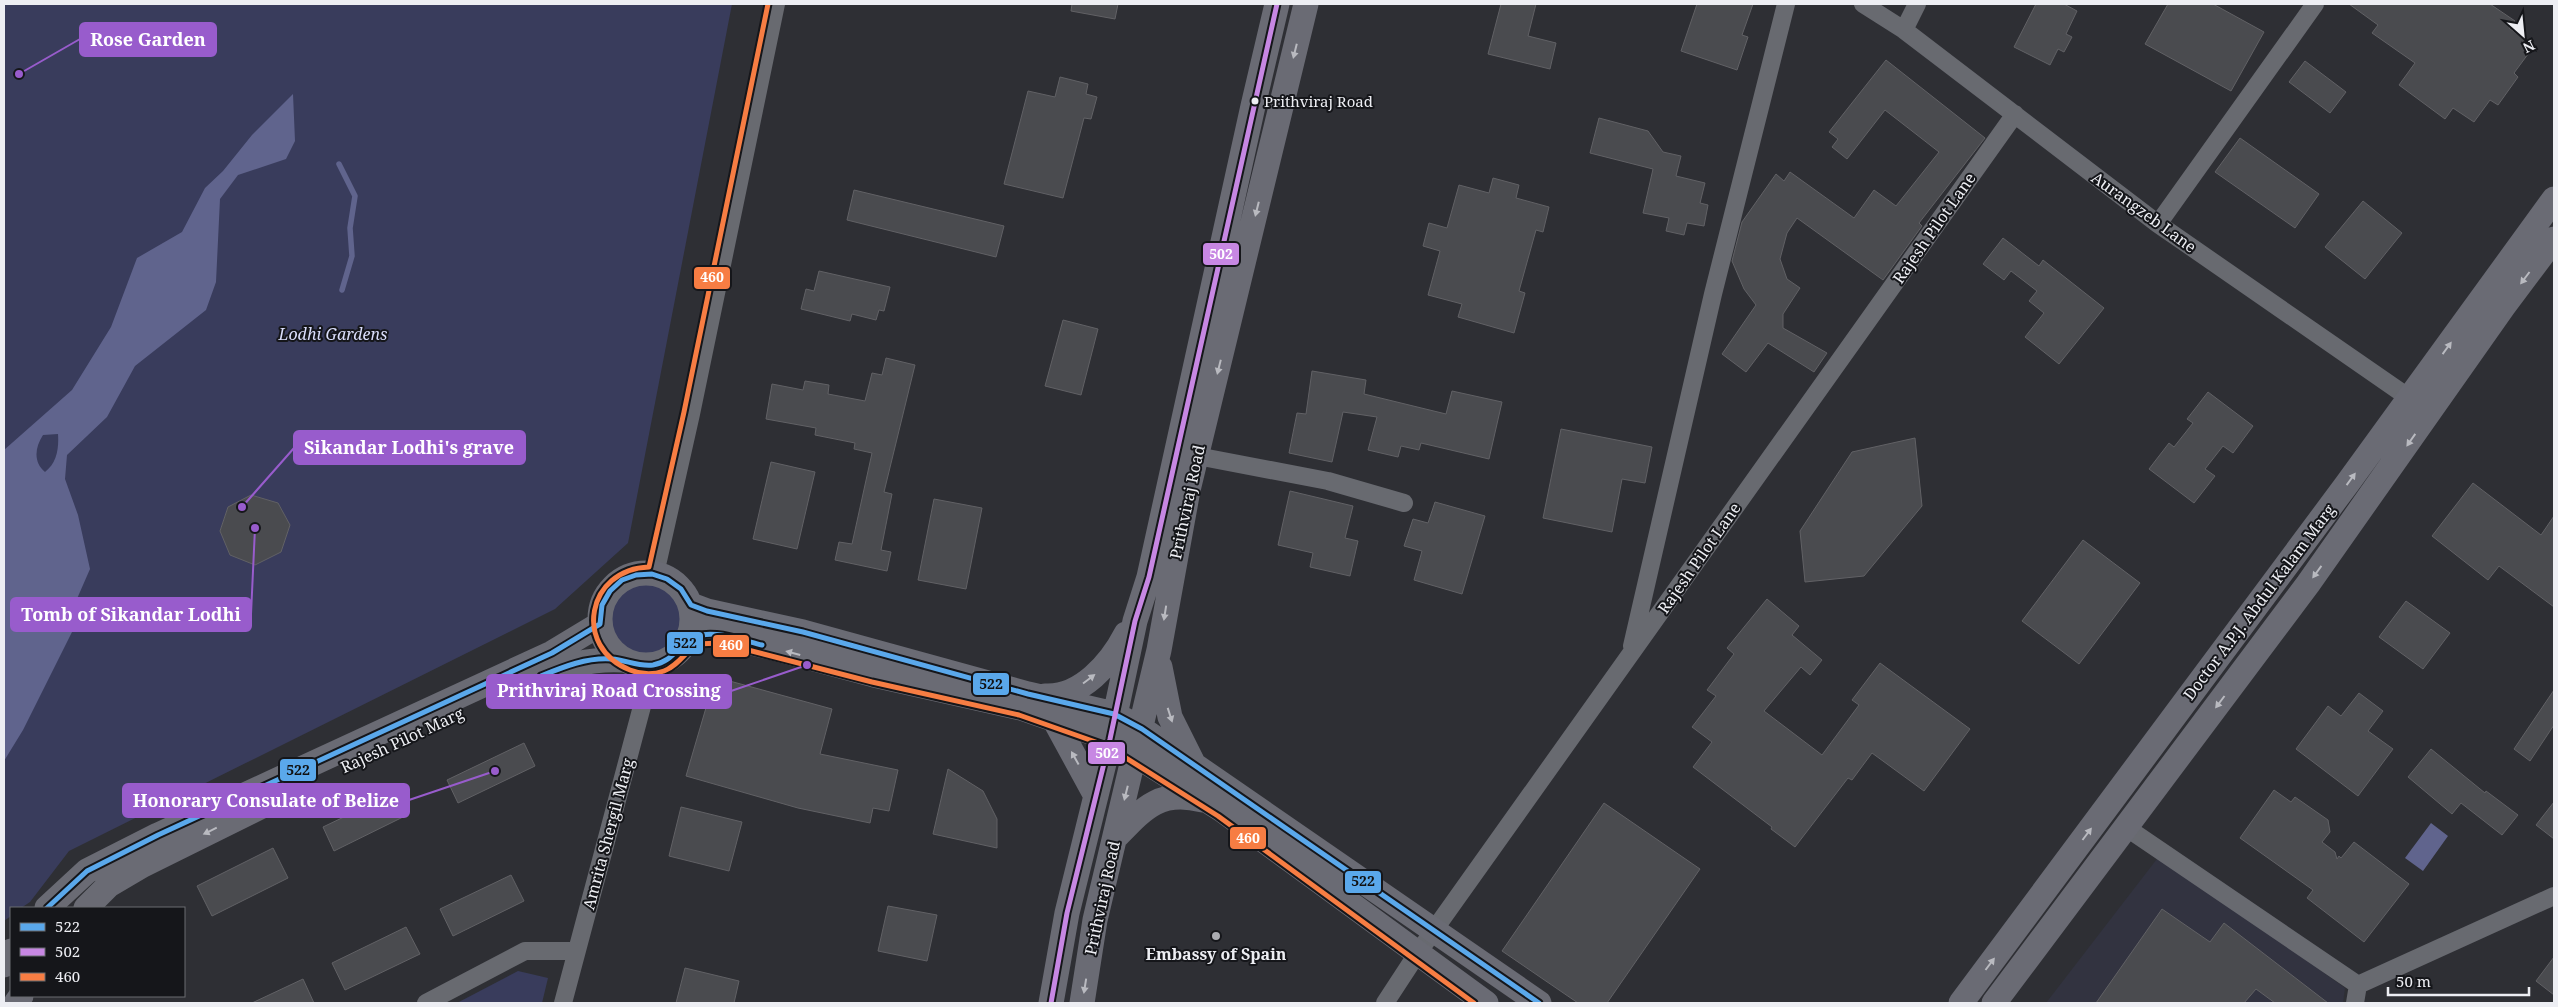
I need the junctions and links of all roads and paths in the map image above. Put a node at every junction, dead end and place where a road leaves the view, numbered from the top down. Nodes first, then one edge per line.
1 (776, 4) edge
2 (1277, 4) edge
3 (1306, 4) edge
4 (1786, 4) edge
5 (1863, 4) edge
6 (1917, 4) edge
7 (2315, 4) edge
8 (1904, 30) junction
9 (2014, 114) junction
10 (2554, 199) edge
11 (2158, 224) junction
12 (2554, 239) edge
13 (2410, 398) junction
14 (2431, 412) junction
15 (1196, 456) junction
16 (1404, 503) dead end
17 (655, 574) junction
18 (691, 605) junction
19 (1134, 621) junction
20 (600, 624) junction
21 (688, 640) junction
22 (1159, 650) junction
23 (1630, 654) junction
24 (624, 660) junction
25 (653, 665) junction
26 (1028, 694) junction
27 (1114, 714) junction
28 (1054, 719) junction
29 (1142, 729) junction
30 (1110, 740) junction
31 (1136, 756) junction
32 (1203, 771) junction
33 (1096, 796) junction
34 (1222, 810) junction
35 (2127, 828) junction
36 (1115, 838) junction
37 (2554, 896) edge
38 (48, 907) edge
39 (87, 907) edge
40 (1433, 930) junction
41 (576, 951) junction
42 (10, 953) edge
43 (1417, 954) junction
44 (4, 965) edge
45 (2358, 985) junction
46 (426, 1003) edge
47 (563, 1003) edge
48 (1050, 1003) edge
49 (1082, 1003) edge
50 (1385, 1003) edge
51 (1486, 1003) edge
52 (1539, 1003) edge
53 (1961, 1003) edge
54 (1994, 1003) edge
55 (2355, 1003) edge

1 - 17 street
2 - 19 main road, Prithviraj Road
3 -> 15 main road, Prithviraj Road
4 - 23 street
5 - 8 street, Aurangzeb Lane
6 - 8 street
7 - 11 street
8 - 9 street, Aurangzeb Lane
9 - 11 street, Aurangzeb Lane
9 - 23 street, Rajesh Pilot Lane
13 -> 10 main road, Doctor A.P.J. Abdul Kalam Marg
11 - 13 street, Aurangzeb Lane
12 -> 14 main road, Doctor A.P.J. Abdul Kalam Marg
13 - 14 street, Aurangzeb Lane
53 -> 13 main road, Doctor A.P.J. Abdul Kalam Marg
14 -> 35 main road, Doctor A.P.J. Abdul Kalam Marg
15 - 16 street
15 -> 22 main road, Prithviraj Road
17 - 18 main road
17 - 20 main road
18 - 21 main road
18 - 26 main road
26 -> 19 main road
19 - 27 main road, Prithviraj Road
20 - 24 main road
20 - 38 main road, Rajesh Pilot Marg
21 - 25 main road
28 -> 21 main road
22 - 29 main road, Prithviraj Road
22 -> 32 main road
23 - 40 street, Rajesh Pilot Lane
24 - 25 main road
24 -> 39 main road, Rajesh Pilot Marg
25 - 41 street, Amrita Shergil Marg
26 - 27 main road
27 - 29 main road
27 - 30 main road, Prithviraj Road
28 - 30 main road
33 -> 28 main road
29 - 31 main road, Prithviraj Road
29 - 32 main road
30 - 31 main road
30 - 33 main road, Prithviraj Road
31 - 34 main road
31 -> 36 main road, Prithviraj Road
32 - 40 main road
33 - 48 main road, Prithviraj Road
34 - 36 main road
34 - 43 main road
35 - 45 street
35 - 54 main road, Doctor A.P.J. Abdul Kalam Marg
36 -> 49 main road, Prithviraj Road
37 - 45 street
40 - 43 street, Rajesh Pilot Lane
40 - 52 main road
41 - 46 street
41 - 47 street, Amrita Shergil Marg
42 - 44 main road
43 - 50 street, Rajesh Pilot Lane
43 - 51 main road
45 - 55 street

